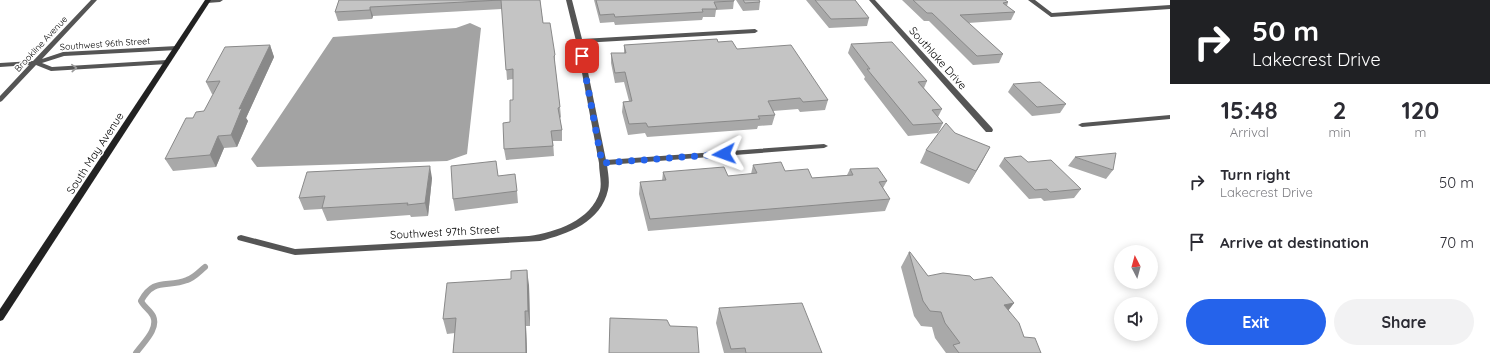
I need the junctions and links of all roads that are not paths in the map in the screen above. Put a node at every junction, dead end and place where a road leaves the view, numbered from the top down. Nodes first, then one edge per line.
1 (94, 0) edge
2 (207, 0) edge
3 (220, 0) edge
4 (569, 0) edge
5 (872, 0) edge
6 (1031, 0) edge
7 (1170, 7) edge
8 (755, 31) dead end
9 (579, 41) junction
10 (177, 48) junction
11 (167, 62) junction
12 (36, 63) junction
13 (0, 65) edge
14 (0, 100) edge
15 (1170, 117) edge
16 (1082, 125) dead end
17 (989, 130) dead end
18 (824, 146) dead end
19 (602, 163) junction
20 (241, 238) dead end
21 (0, 317) edge

1 - 12 street, Brookline Avenue
2 - 3 street
2 - 10 main road, South May Avenue
4 - 9 street, Southwest 97th Street
5 - 17 street, Southlake Drive
6 - 7 street
8 - 9 street
9 - 19 street, Southwest 97th Street
10 - 11 main road, South May Avenue
10 - 12 street, Southwest 96th Street
12 -> 11 street, Southwest 96th Street
11 - 21 main road, South May Avenue
12 - 13 street, Southwest 96th Street
12 - 14 street, Brookline Avenue
15 - 16 street
18 - 19 street
19 - 20 street, Southwest 97th Street

